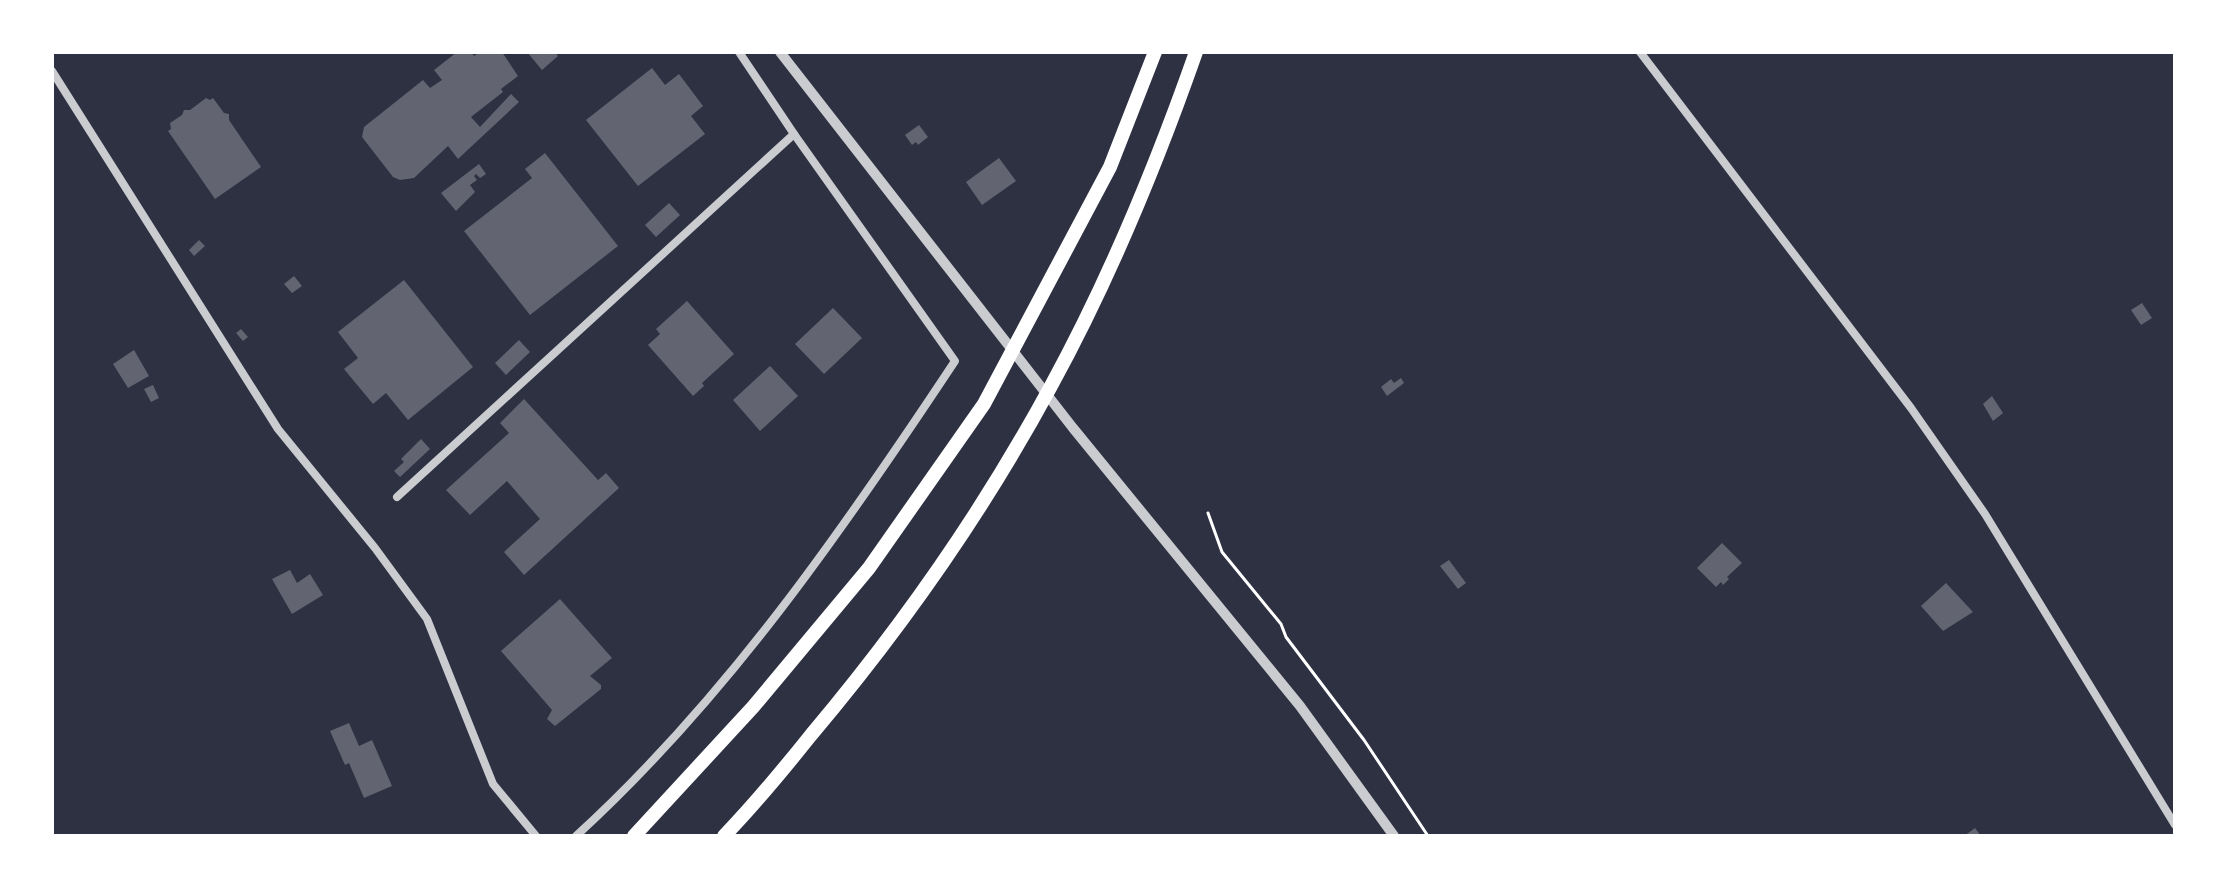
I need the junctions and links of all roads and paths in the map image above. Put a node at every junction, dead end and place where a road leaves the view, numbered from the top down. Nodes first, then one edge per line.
1 (739, 52) edge
2 (780, 52) edge
3 (1155, 52) edge
4 (1196, 52) edge
5 (1640, 52) edge
6 (52, 71) edge
7 (794, 134) junction
8 (397, 497) dead end
9 (1208, 513) dead end
10 (2175, 825) edge
11 (536, 836) edge
12 (576, 836) edge
13 (634, 836) edge
14 (724, 836) edge
15 (1394, 836) edge
16 (1428, 836) edge

1 - 7 street
2 - 15 street
3 - 13 highway
4 - 14 highway
5 - 10 street
6 - 11 street
7 - 8 street
7 - 12 street
9 - 16 path

